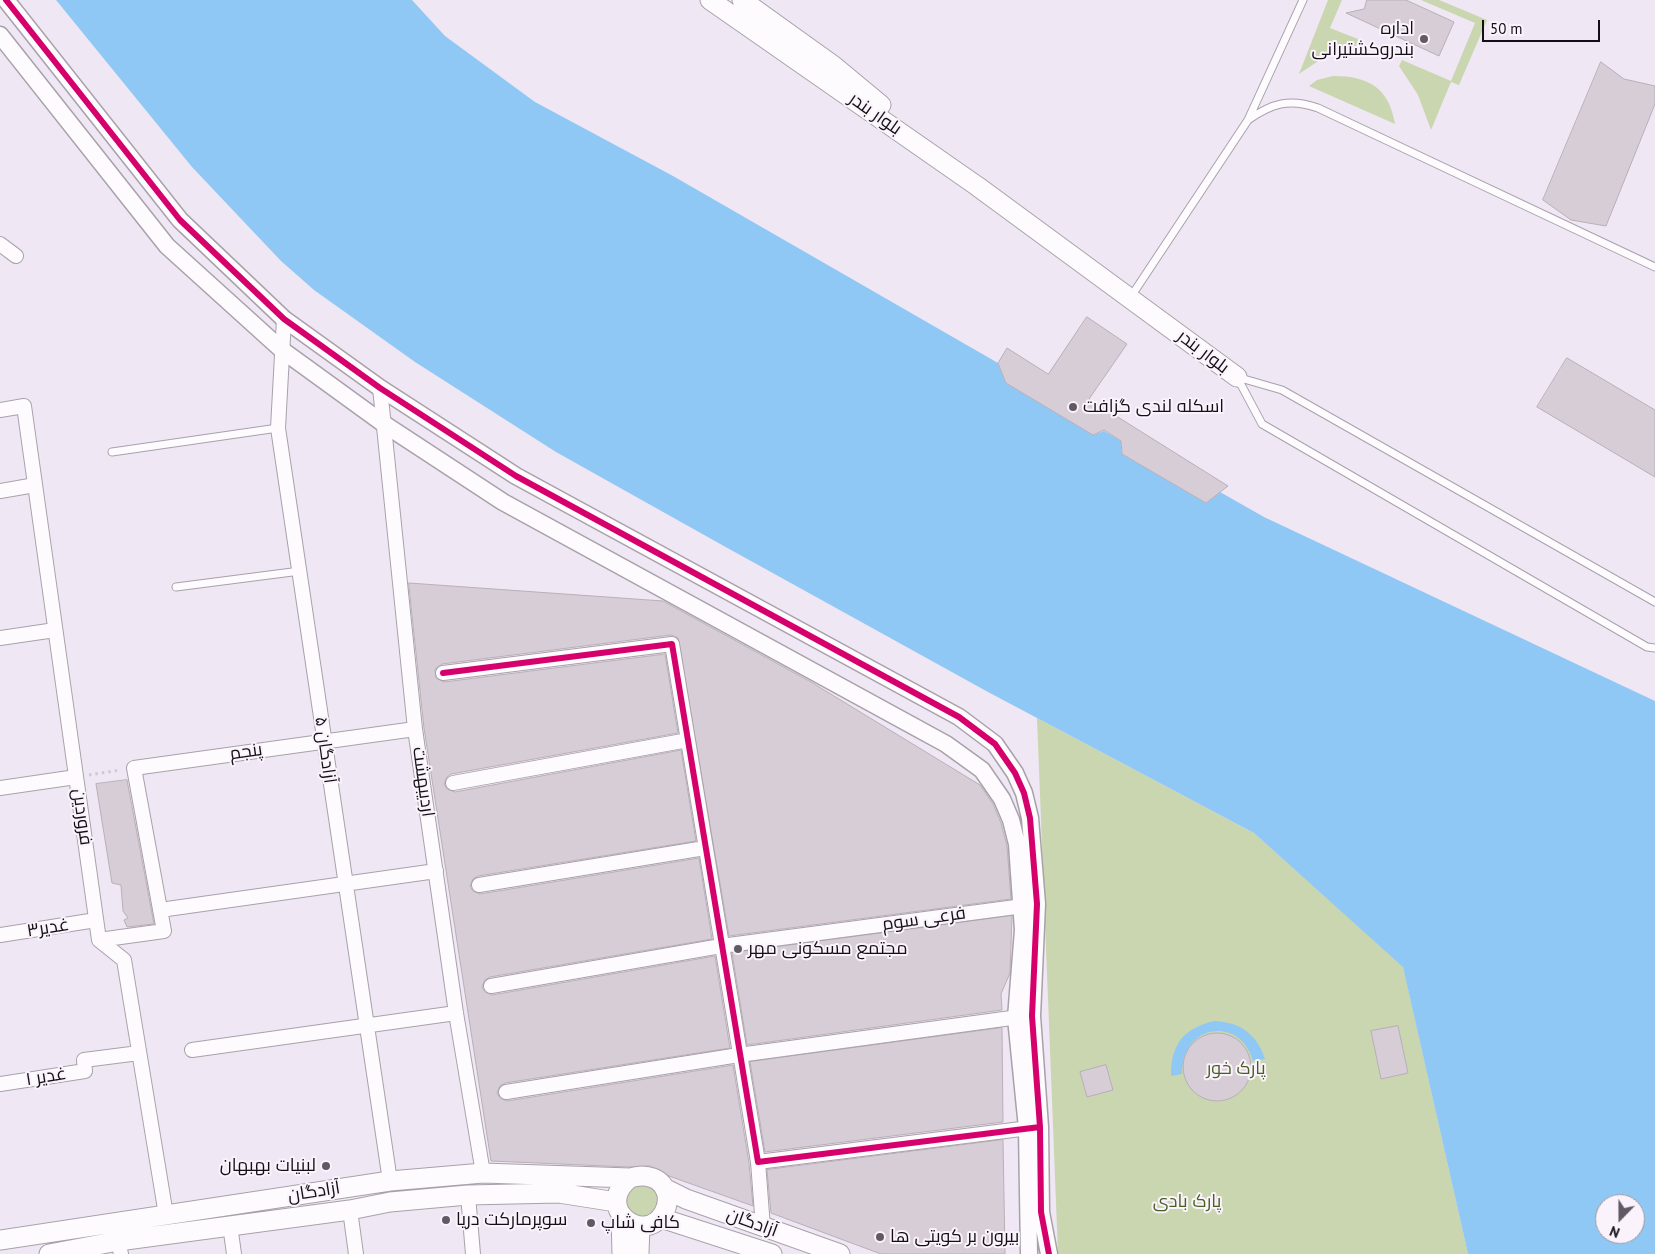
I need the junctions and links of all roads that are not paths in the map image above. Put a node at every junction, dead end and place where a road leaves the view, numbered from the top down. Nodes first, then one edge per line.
1 (6, 0) edge
2 (710, 0) edge
3 (742, 0) edge
4 (1304, 0) edge
5 (0, 35) edge
6 (1248, 120) junction
7 (0, 244) edge
8 (16, 256) dead end
9 (1655, 266) edge
10 (1136, 289) junction
11 (284, 319) junction
12 (282, 350) junction
13 (1237, 378) junction
14 (380, 388) junction
15 (0, 410) edge
16 (384, 424) junction
17 (278, 428) junction
18 (112, 452) dead end
19 (35, 486) junction
20 (0, 491) edge
21 (300, 571) junction
22 (176, 586) dead end
23 (1655, 602) edge
24 (56, 630) junction
25 (0, 638) edge
26 (1655, 648) edge
27 (443, 673) dead end
28 (415, 728) junction
29 (688, 740) junction
30 (324, 741) junction
31 (76, 777) junction
32 (453, 783) dead end
33 (0, 788) edge
34 (705, 848) junction
35 (436, 871) junction
36 (345, 884) junction
37 (479, 885) dead end
38 (1037, 904) junction
39 (160, 910) junction
40 (96, 920) junction
41 (0, 935) edge
42 (98, 940) junction
43 (721, 946) junction
44 (491, 986) dead end
45 (456, 1014) junction
46 (1024, 1017) junction
47 (366, 1026) junction
48 (192, 1050) dead end
49 (139, 1053) junction
50 (739, 1055) junction
51 (0, 1084) edge
52 (506, 1092) dead end
53 (1033, 1128) junction
54 (758, 1162) junction
55 (483, 1174) junction
56 (630, 1178) junction
57 (390, 1181) junction
58 (664, 1188) junction
59 (468, 1195) junction
60 (619, 1209) junction
61 (350, 1210) junction
62 (166, 1214) junction
63 (661, 1218) junction
64 (230, 1225) junction
65 (640, 1226) junction
66 (763, 1227) junction
67 (0, 1240) edge
68 (120, 1248) edge
69 (50, 1254) edge
70 (234, 1254) edge
71 (356, 1254) edge
72 (473, 1254) edge
73 (622, 1254) edge
74 (639, 1254) edge
75 (772, 1254) edge
76 (840, 1254) edge
77 (1029, 1254) edge
78 (1049, 1254) edge

1 - 11 street
2 - 13 main road, بلوار بندر
3 - 10 main road, بلوار بندر
4 - 6 lane
5 - 12 street
6 - 9 lane
6 - 10 lane
7 - 8 street
10 - 13 main road, بلوار بندر
11 - 12 street, آزادگان ۵
11 - 14 street
12 - 16 street
12 - 17 street, آزادگان ۵
13 - 23 lane
13 - 26 lane
14 - 16 street, اردیبهشت
14 - 38 street
15 - 19 street, فروردین
16 - 28 street, اردیبهشت
16 - 46 street
17 - 18 lane
17 - 21 street, آزادگان ۵
19 - 20 street
19 - 24 street, فروردین
21 - 22 lane
21 - 30 street, آزادگان ۵
24 - 25 street
24 - 31 street, فروردین
27 - 29 street
28 - 30 street, پنجم
28 - 35 street, اردیبهشت
29 - 32 street
29 - 34 street
30 - 36 street, آزادگان ۵
30 - 39 street, پنجم
31 - 33 street
31 - 40 street, فروردین
34 - 37 street
34 - 43 street
35 - 36 street
35 - 45 street, اردیبهشت
36 - 39 street
36 - 47 street, آزادگان ۵
38 - 43 street, فرعی سوم
38 - 46 street
39 - 42 street
40 - 41 street, غدیر۳
40 - 42 street, فروردین
42 - 49 street
43 - 44 street, فرعی سوم
43 - 50 street
45 - 47 street
45 - 55 street, اردیبهشت
46 - 50 street
46 - 53 street
47 - 48 street
47 - 57 street, آزادگان ۵
49 - 51 street, غدیر ۱
49 - 62 street
50 - 52 street
50 - 54 street
53 - 54 street
53 - 77 street
53 - 78 street
54 - 66 street
55 - 56 main road, آزادگان
55 - 57 main road, آزادگان
56 - 58 main road
56 - 60 main road
57 - 62 main road, آزادگان
58 - 63 main road
58 - 66 main road, آزادگان
59 - 60 main road, آزادگان
59 - 61 main road, آزادگان
59 - 72 street
60 - 65 main road
60 - 73 main road
61 - 64 main road, آزادگان
61 - 71 street
62 - 67 main road, آزادگان
63 - 65 main road
63 - 75 main road, آزادگان
64 - 68 main road, آزادگان
64 - 70 street
65 - 74 main road
66 - 76 main road, آزادگان
68 - 69 main road, آزادگان

